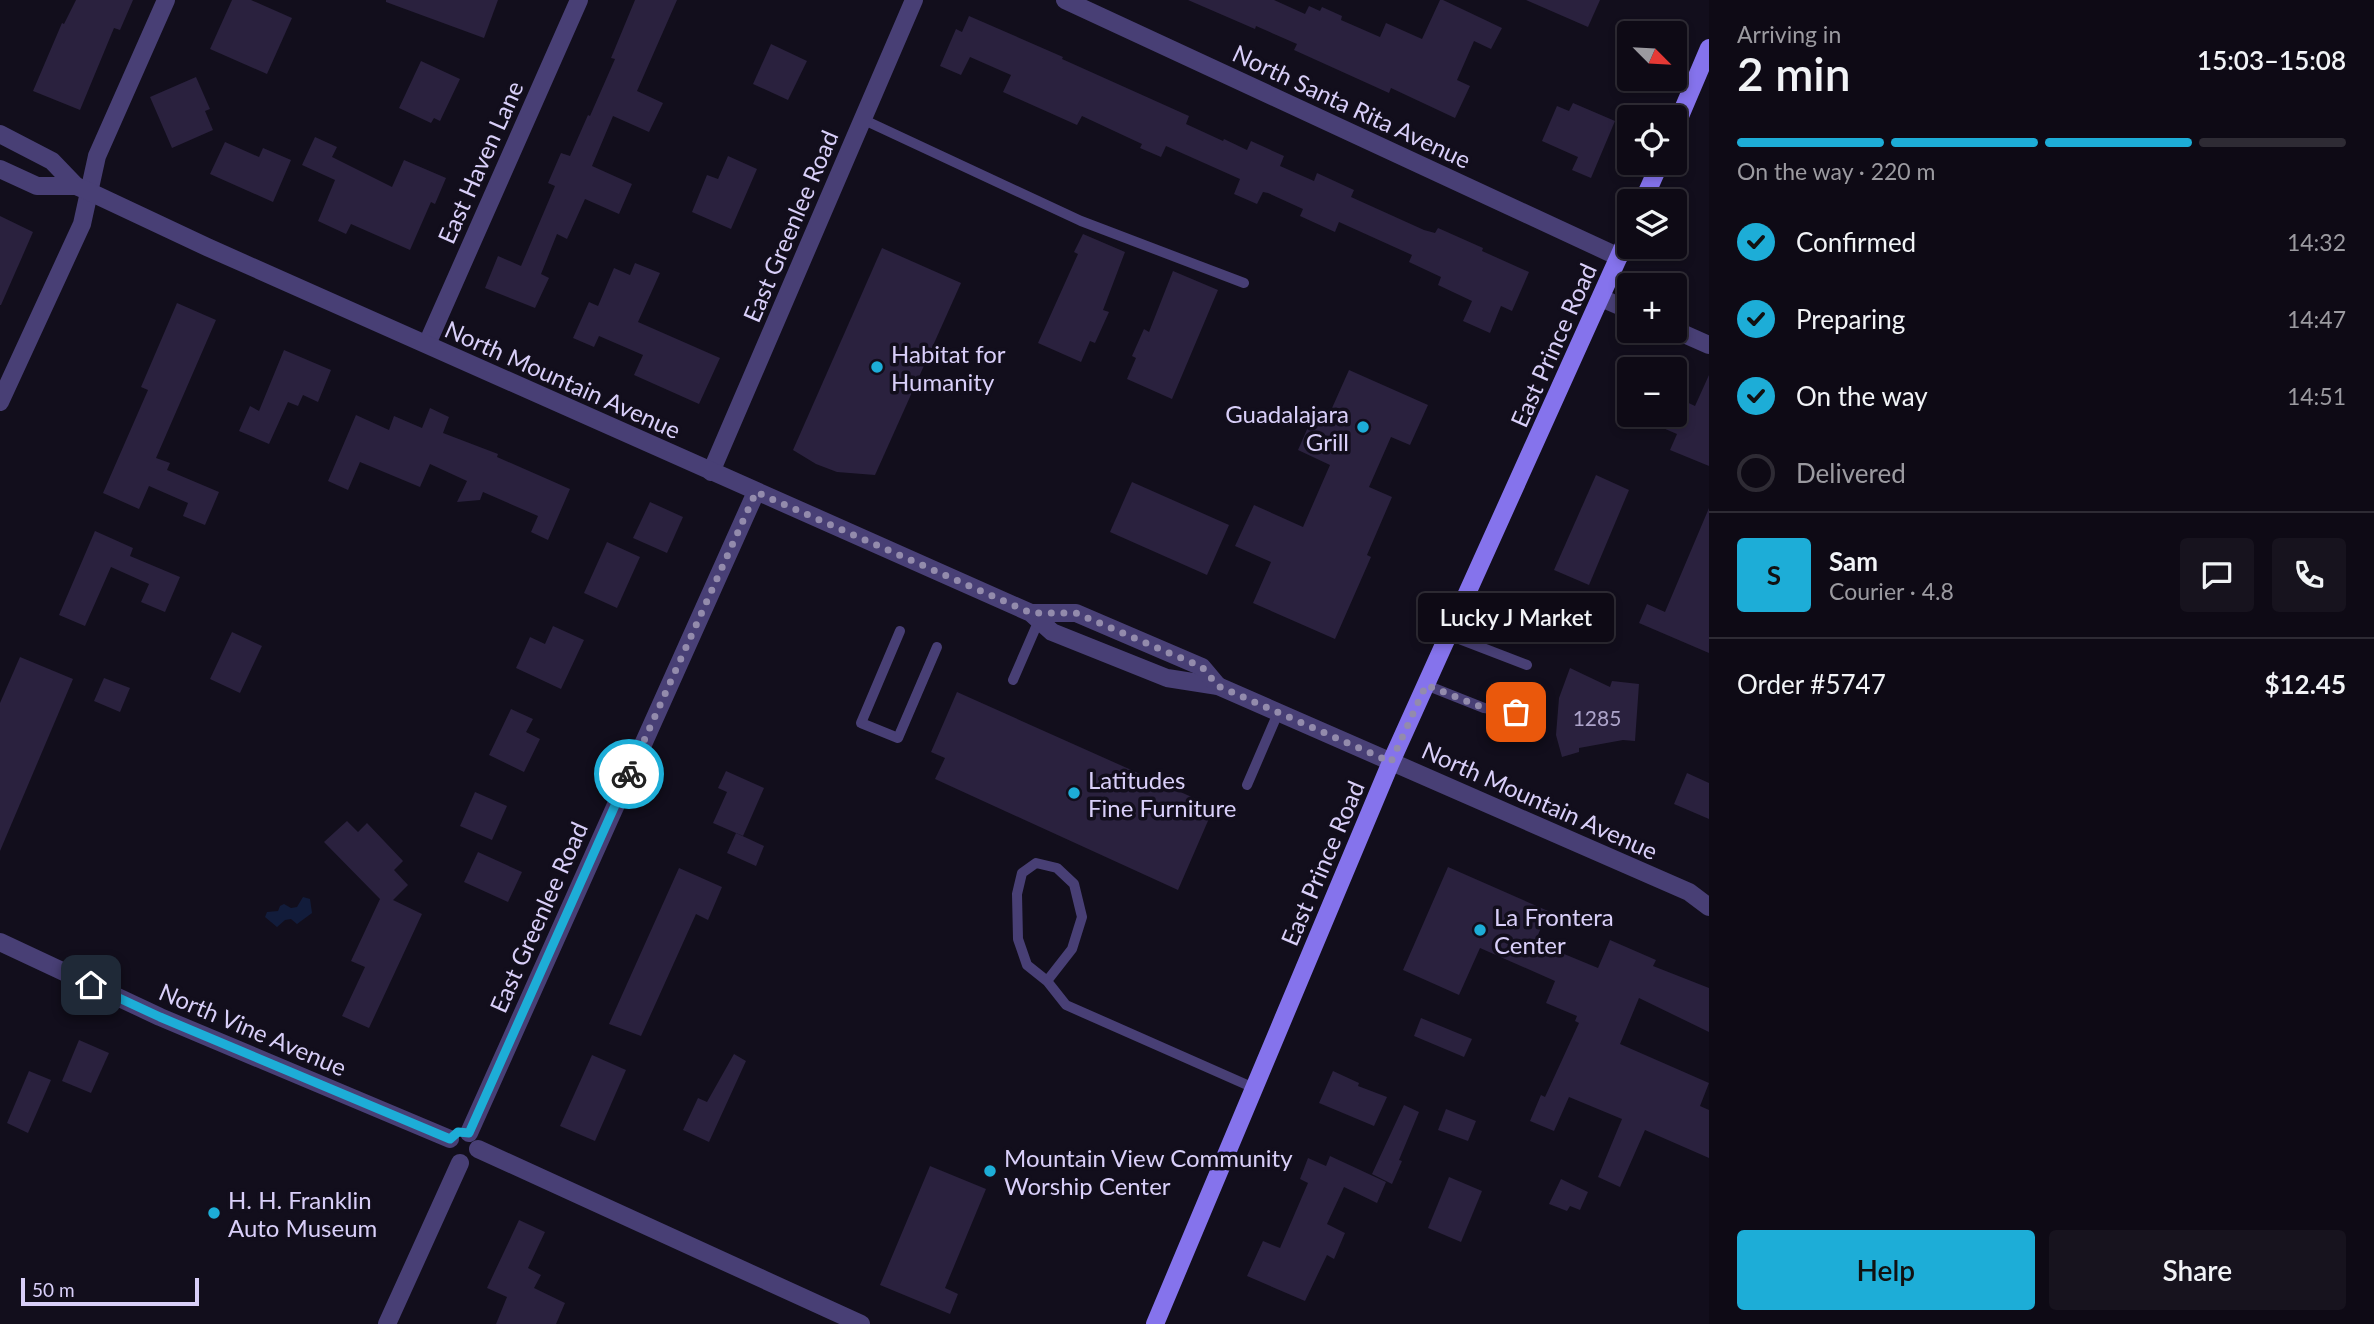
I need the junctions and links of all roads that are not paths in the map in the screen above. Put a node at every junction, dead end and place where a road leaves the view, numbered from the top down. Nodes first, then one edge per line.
1 (166, 0) edge
2 (579, 0) edge
3 (914, 0) edge
4 (1065, 0) edge
5 (1709, 48) edge
6 (1685, 105) edge
7 (862, 119) junction
8 (0, 134) edge
9 (0, 169) edge
10 (83, 189) junction
11 (1617, 256) edge
12 (1618, 259) edge
13 (1244, 283) dead end
14 (1601, 298) junction
15 (1617, 305) edge
16 (1687, 335) edge
17 (427, 344) junction
18 (1709, 345) edge
19 (0, 402) edge
20 (711, 471) junction
21 (756, 492) junction
22 (1035, 617) junction
23 (900, 631) dead end
24 (1449, 635) junction
25 (936, 647) dead end
26 (1527, 665) dead end
27 (1013, 680) dead end
28 (1426, 685) junction
29 (1218, 686) junction
30 (1516, 712) dead end
31 (1278, 713) junction
32 (1391, 762) junction
33 (1247, 785) dead end
34 (1689, 892) junction
35 (1709, 893) edge
36 (1709, 907) edge
37 (0, 942) edge
38 (1047, 981) junction
39 (1254, 1088) junction
40 (450, 1139) junction
41 (474, 1141) junction
42 (460, 1163) junction
43 (387, 1324) edge
44 (861, 1324) edge
45 (1154, 1324) edge

1 - 10 street
2 - 17 street, East Haven Lane
3 - 7 street, East Greenlee Road
4 - 11 street, North Santa Rita Avenue
5 - 6 main road
7 - 13 lane
7 - 20 street, East Greenlee Road
8 - 10 street, North Mountain Avenue
9 - 10 street, North Mountain Avenue
10 - 17 street, North Mountain Avenue
10 - 19 street
12 - 14 main road, East Prince Road
14 - 15 street
14 - 24 main road, East Prince Road
16 - 18 street
17 - 20 street, North Mountain Avenue
20 - 21 street, North Mountain Avenue
21 - 22 street, North Mountain Avenue
21 - 41 street, East Greenlee Road
22 - 27 lane
22 - 29 street, North Mountain Avenue
22 - 29 street, North Mountain Avenue
23 - 25 lane
24 - 26 lane
24 - 28 main road, East Prince Road
28 - 30 lane
28 - 32 main road, East Prince Road
29 - 31 street, North Mountain Avenue
31 - 32 street, North Mountain Avenue
31 - 33 lane
32 - 34 street, North Mountain Avenue
32 - 39 main road, East Prince Road
34 - 35 street, North Mountain Avenue
34 - 36 street, North Mountain Avenue
37 - 40 street, North Vine Avenue
38 - 38 lane
38 - 39 lane
39 - 45 main road, East Prince Road
40 - 41 street
40 - 42 street
41 - 42 street
41 - 44 street
42 - 43 street

